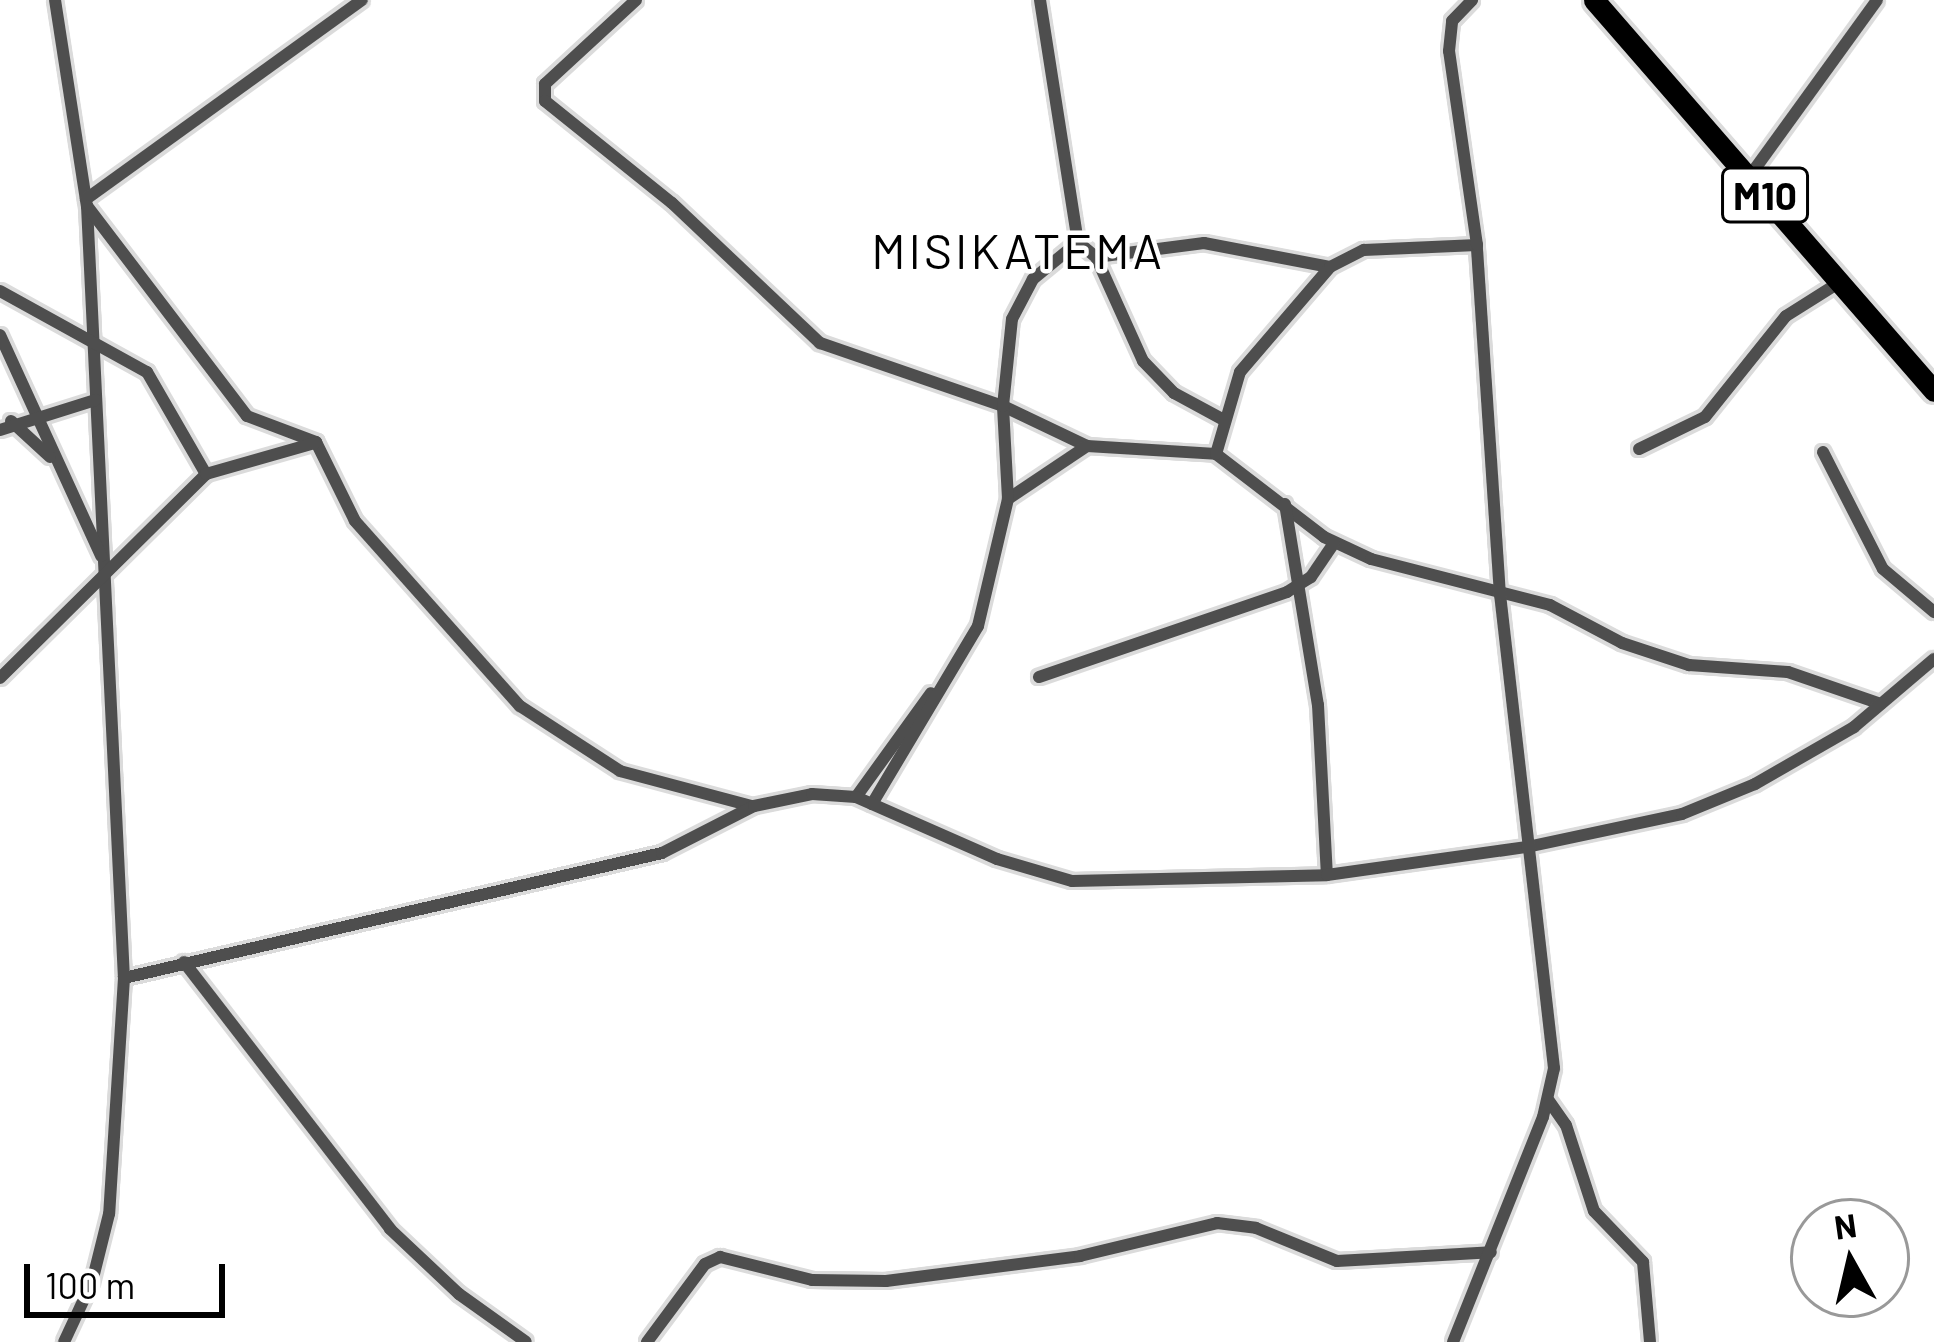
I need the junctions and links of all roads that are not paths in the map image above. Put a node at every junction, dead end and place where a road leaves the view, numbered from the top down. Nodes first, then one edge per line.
1 (55, 0) edge
2 (362, 0) edge
3 (636, 0) edge
4 (1040, 0) edge
5 (1472, 0) edge
6 (1594, 0) edge
7 (1877, 0) edge
8 (1749, 177) junction
9 (86, 202) junction
10 (1078, 242) junction
11 (1477, 245) junction
12 (1096, 257) junction
13 (1330, 267) junction
14 (1840, 282) junction
15 (0, 291) edge
16 (0, 334) edge
17 (93, 342) junction
18 (1934, 391) edge
19 (95, 400) junction
20 (1003, 406) junction
21 (39, 412) junction
22 (1224, 420) junction
23 (6, 425) edge
24 (316, 442) junction
25 (1087, 446) junction
26 (1639, 449) dead end
27 (1823, 452) dead end
28 (1216, 454) junction
29 (52, 459) junction
30 (206, 474) junction
31 (1008, 499) junction
32 (1285, 503) junction
33 (1334, 543) junction
34 (102, 558) junction
35 (103, 580) junction
36 (1301, 584) junction
37 (1500, 595) junction
38 (1934, 612) edge
39 (1934, 658) edge
40 (1039, 677) dead end
41 (0, 678) edge
42 (941, 685) junction
43 (1881, 704) junction
44 (856, 797) junction
45 (872, 804) junction
46 (754, 806) junction
47 (1527, 847) junction
48 (1327, 875) junction
49 (184, 962) junction
50 (124, 978) junction
51 (1549, 1101) junction
52 (1491, 1252) junction
53 (64, 1342) edge
54 (526, 1342) edge
55 (647, 1342) edge
56 (1453, 1342) edge
57 (1650, 1342) edge

1 - 9 street
2 - 9 street
3 - 20 street
4 - 10 street
5 - 11 street
6 - 8 highway, M10
7 - 8 street
8 - 14 highway, M10
9 - 17 street
9 - 24 street
10 - 12 street
10 - 20 street
11 - 13 street
11 - 37 street
12 - 13 street
12 - 22 street
13 - 22 street
14 - 18 highway, M10
14 - 26 street
15 - 17 street
16 - 21 street
17 - 19 street
17 - 30 street
19 - 21 street
19 - 34 street
20 - 25 street
20 - 31 street
21 - 23 street
21 - 29 street
22 - 28 street
23 - 29 street
24 - 30 street
24 - 46 street
25 - 28 street
25 - 31 street
27 - 38 street
28 - 32 street
29 - 34 street
30 - 35 street
31 - 42 street
32 - 33 street
32 - 36 street
33 - 36 street
33 - 37 street
34 - 35 street
35 - 41 street
35 - 50 street
36 - 40 street
36 - 48 street
37 - 43 street
37 - 47 street
39 - 43 street
42 - 44 street
42 - 45 street
43 - 47 street
44 - 45 street
44 - 46 street
45 - 48 street
46 - 49 street
47 - 48 street
47 - 51 street
49 - 50 street
49 - 54 street
50 - 53 street
51 - 52 street
51 - 57 street
52 - 55 street
52 - 56 street

